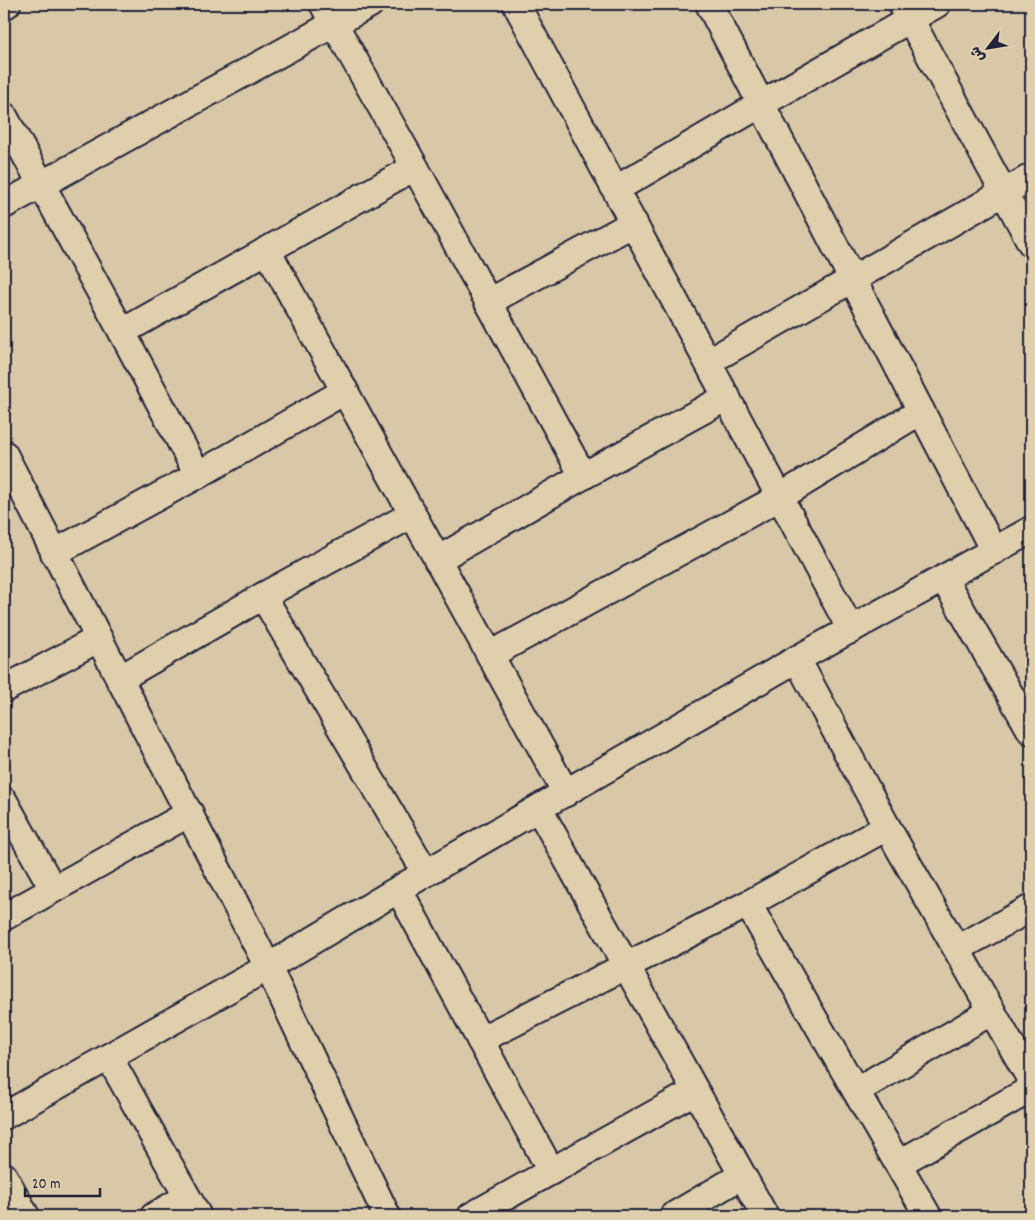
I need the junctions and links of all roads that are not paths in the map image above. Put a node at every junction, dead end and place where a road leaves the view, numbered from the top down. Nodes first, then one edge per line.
1 (7, 4) edge
2 (370, 4) edge
3 (516, 4) edge
4 (709, 4) edge
5 (937, 4) edge
6 (4, 6) edge
7 (906, 11) edge
8 (328, 14) edge
9 (761, 104) junction
10 (4, 116) edge
11 (415, 167) junction
12 (1031, 177) edge
13 (41, 184) junction
14 (616, 189) junction
15 (1004, 192) junction
16 (4, 204) edge
17 (634, 223) junction
18 (1031, 243) edge
19 (267, 250) junction
20 (852, 278) junction
21 (488, 302) junction
22 (122, 332) junction
23 (708, 362) junction
24 (344, 391) junction
25 (727, 397) junction
26 (921, 411) junction
27 (4, 454) edge
28 (198, 475) junction
29 (583, 476) junction
30 (780, 497) junction
31 (412, 514) junction
32 (1031, 530) edge
33 (994, 551) junction
34 (54, 553) junction
35 (437, 560) junction
36 (944, 578) junction
37 (263, 596) junction
38 (850, 630) junction
39 (98, 639) junction
40 (490, 655) junction
41 (797, 659) junction
42 (119, 680) junction
43 (4, 689) edge
44 (1031, 731) edge
45 (566, 793) junction
46 (4, 801) edge
47 (539, 808) junction
48 (190, 813) junction
49 (887, 827) junction
50 (426, 873) junction
51 (52, 889) junction
52 (399, 890) junction
53 (748, 904) junction
54 (1031, 908) edge
55 (4, 917) edge
56 (957, 949) junction
57 (628, 966) junction
58 (268, 967) junction
59 (992, 1011) junction
60 (480, 1040) junction
61 (109, 1056) junction
62 (1031, 1080) edge
63 (1031, 1089) edge
64 (695, 1091) junction
65 (856, 1091) junction
66 (4, 1116) edge
67 (898, 1164) junction
68 (552, 1171) junction
69 (4, 1176) edge
70 (741, 1176) junction
71 (192, 1206) edge
72 (26, 1216) edge
73 (154, 1216) edge
74 (387, 1216) edge
75 (470, 1216) edge
76 (673, 1216) edge
77 (765, 1216) edge
78 (928, 1216) edge

1 - 6 street
2 - 8 street
3 - 14 street
4 - 9 street
5 - 7 street
7 - 9 street
7 - 15 street
8 - 11 street
8 - 13 street
9 - 14 street
9 - 20 street
10 - 13 street
11 - 19 street
11 - 21 street
12 - 15 street
13 - 16 street
13 - 22 street
14 - 17 street
15 - 18 street
15 - 20 street
17 - 21 street
17 - 23 street
19 - 22 street
19 - 24 street
20 - 23 street
20 - 26 street
21 - 29 street
22 - 28 street
23 - 25 street
24 - 28 street
24 - 31 street
25 - 29 street
25 - 30 street
26 - 30 street
26 - 33 street
27 - 34 street
28 - 34 street
29 - 35 street
30 - 38 street
30 - 40 street
31 - 35 street
31 - 37 street
32 - 33 street
33 - 36 street
34 - 39 street
35 - 40 street
36 - 38 street
36 - 44 street
37 - 42 street
37 - 50 street
38 - 41 street
39 - 42 street
39 - 43 street
40 - 45 street
41 - 45 street
41 - 49 street
42 - 48 street
45 - 47 street
46 - 51 street
47 - 50 street
47 - 57 street
48 - 51 street
48 - 58 street
49 - 53 street
49 - 56 street
50 - 52 street
51 - 55 street
52 - 58 street
52 - 60 street
53 - 57 street
53 - 65 street
54 - 56 street
56 - 59 street
57 - 60 street
57 - 64 street
58 - 61 street
58 - 74 street
59 - 62 street
59 - 65 street
60 - 68 street
61 - 66 street
61 - 71 street
63 - 67 street
64 - 68 street
64 - 70 street
65 - 67 street
67 - 78 street
68 - 75 street
69 - 72 street
70 - 76 street
70 - 77 street
71 - 73 street

